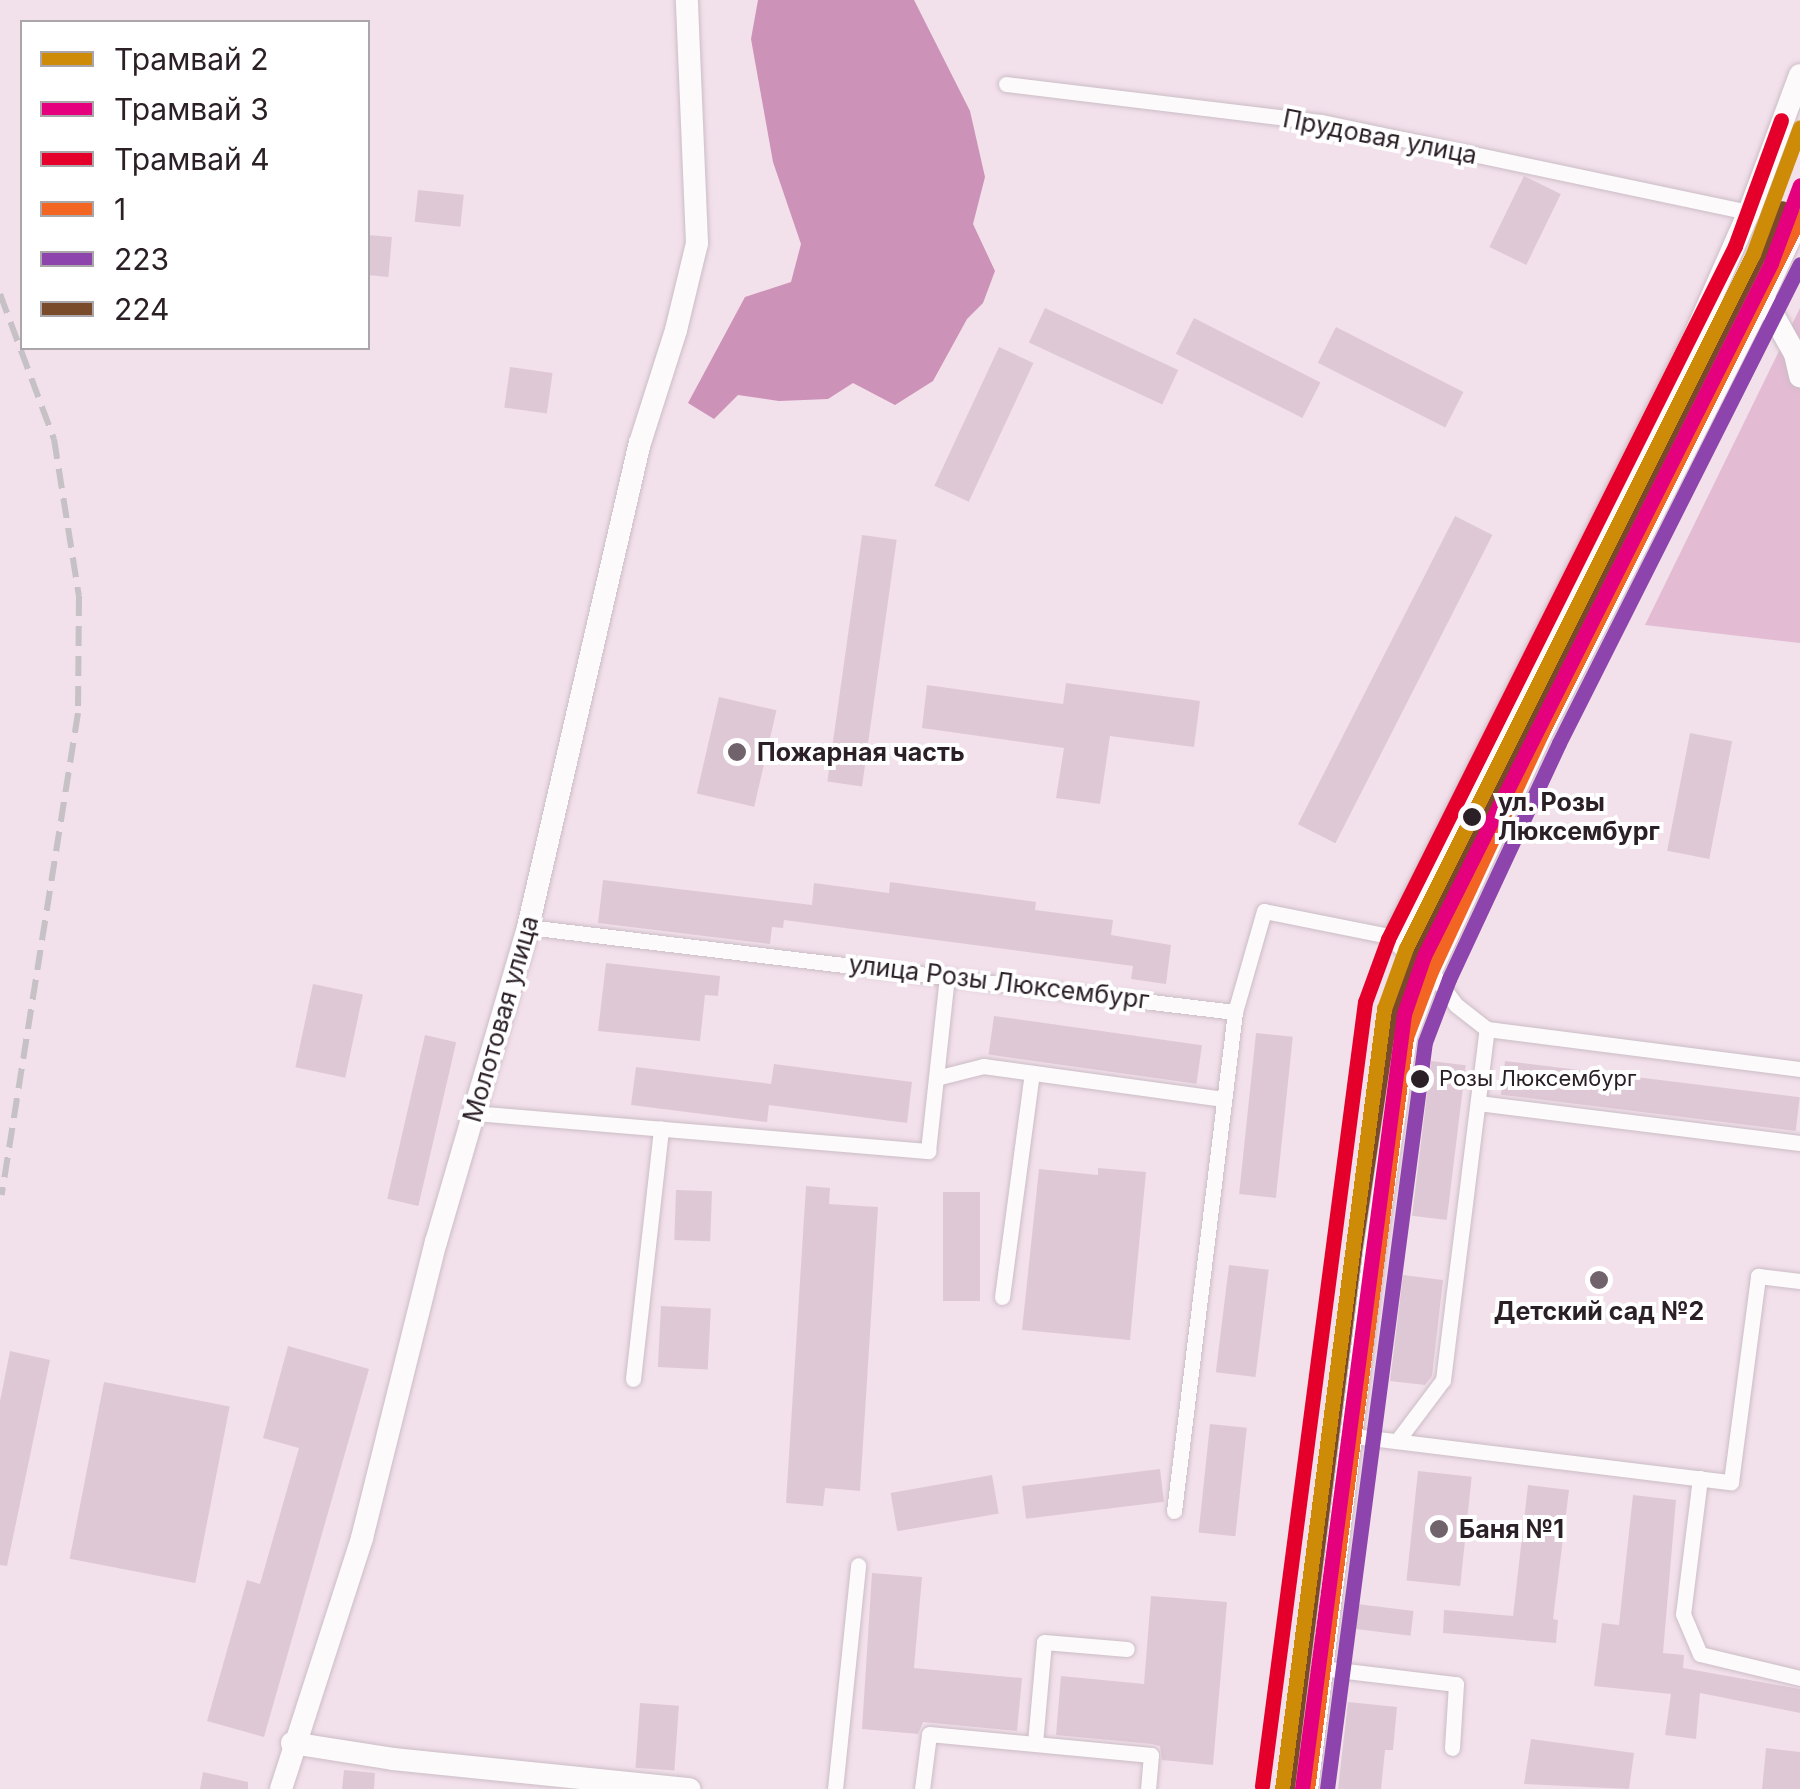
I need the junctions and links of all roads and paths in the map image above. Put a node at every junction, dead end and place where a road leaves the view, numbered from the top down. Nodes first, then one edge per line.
1 (686, 0) edge
2 (1800, 75) edge
3 (1006, 84) dead end
4 (1750, 212) junction
5 (1800, 216) edge
6 (1764, 297) junction
7 (1800, 376) edge
8 (528, 927) junction
9 (1394, 937) junction
10 (1432, 971) junction
11 (947, 976) junction
12 (1235, 1012) junction
13 (1487, 1029) junction
14 (1800, 1069) edge
15 (1032, 1073) junction
16 (936, 1078) junction
17 (1224, 1099) junction
18 (1478, 1104) junction
19 (474, 1113) junction
20 (661, 1129) junction
21 (1800, 1143) edge
22 (1800, 1281) edge
23 (1002, 1298) dead end
24 (633, 1379) dead end
25 (1354, 1436) junction
26 (1397, 1441) junction
27 (1700, 1478) junction
28 (1174, 1511) dead end
29 (858, 1565) dead end
30 (1126, 1649) dead end
31 (1321, 1668) junction
32 (1800, 1678) edge
33 (292, 1743) junction
34 (1035, 1744) junction
35 (1452, 1748) dead end
36 (281, 1789) edge
37 (689, 1789) edge
38 (835, 1789) edge
39 (922, 1789) edge
40 (1148, 1789) edge
41 (1307, 1789) edge

1 - 8 main road, Молотовая улица
2 - 4 main road
3 - 4 street, Прудовая улица
4 - 9 main road
5 - 6 main road
6 - 7 main road
6 - 10 main road
8 - 11 street, улица Розы Люксембург
8 - 19 main road, Молотовая улица
9 - 10 main road
9 - 12 street
10 - 13 street
10 - 25 main road
11 - 12 street, улица Розы Люксембург
11 - 16 street
12 - 17 street
13 - 14 street
13 - 18 street
15 - 16 street
15 - 17 street
15 - 23 street
16 - 20 street
17 - 28 street
18 - 21 street
18 - 26 street
19 - 20 street
19 - 33 main road, Молотовая улица
20 - 24 street
22 - 27 street
25 - 26 street
25 - 31 main road
26 - 27 street
27 - 32 street
29 - 38 street
30 - 34 street
31 - 35 street
31 - 41 main road
33 - 36 main road, Молотовая улица
33 - 37 main road
34 - 39 street
34 - 40 street

